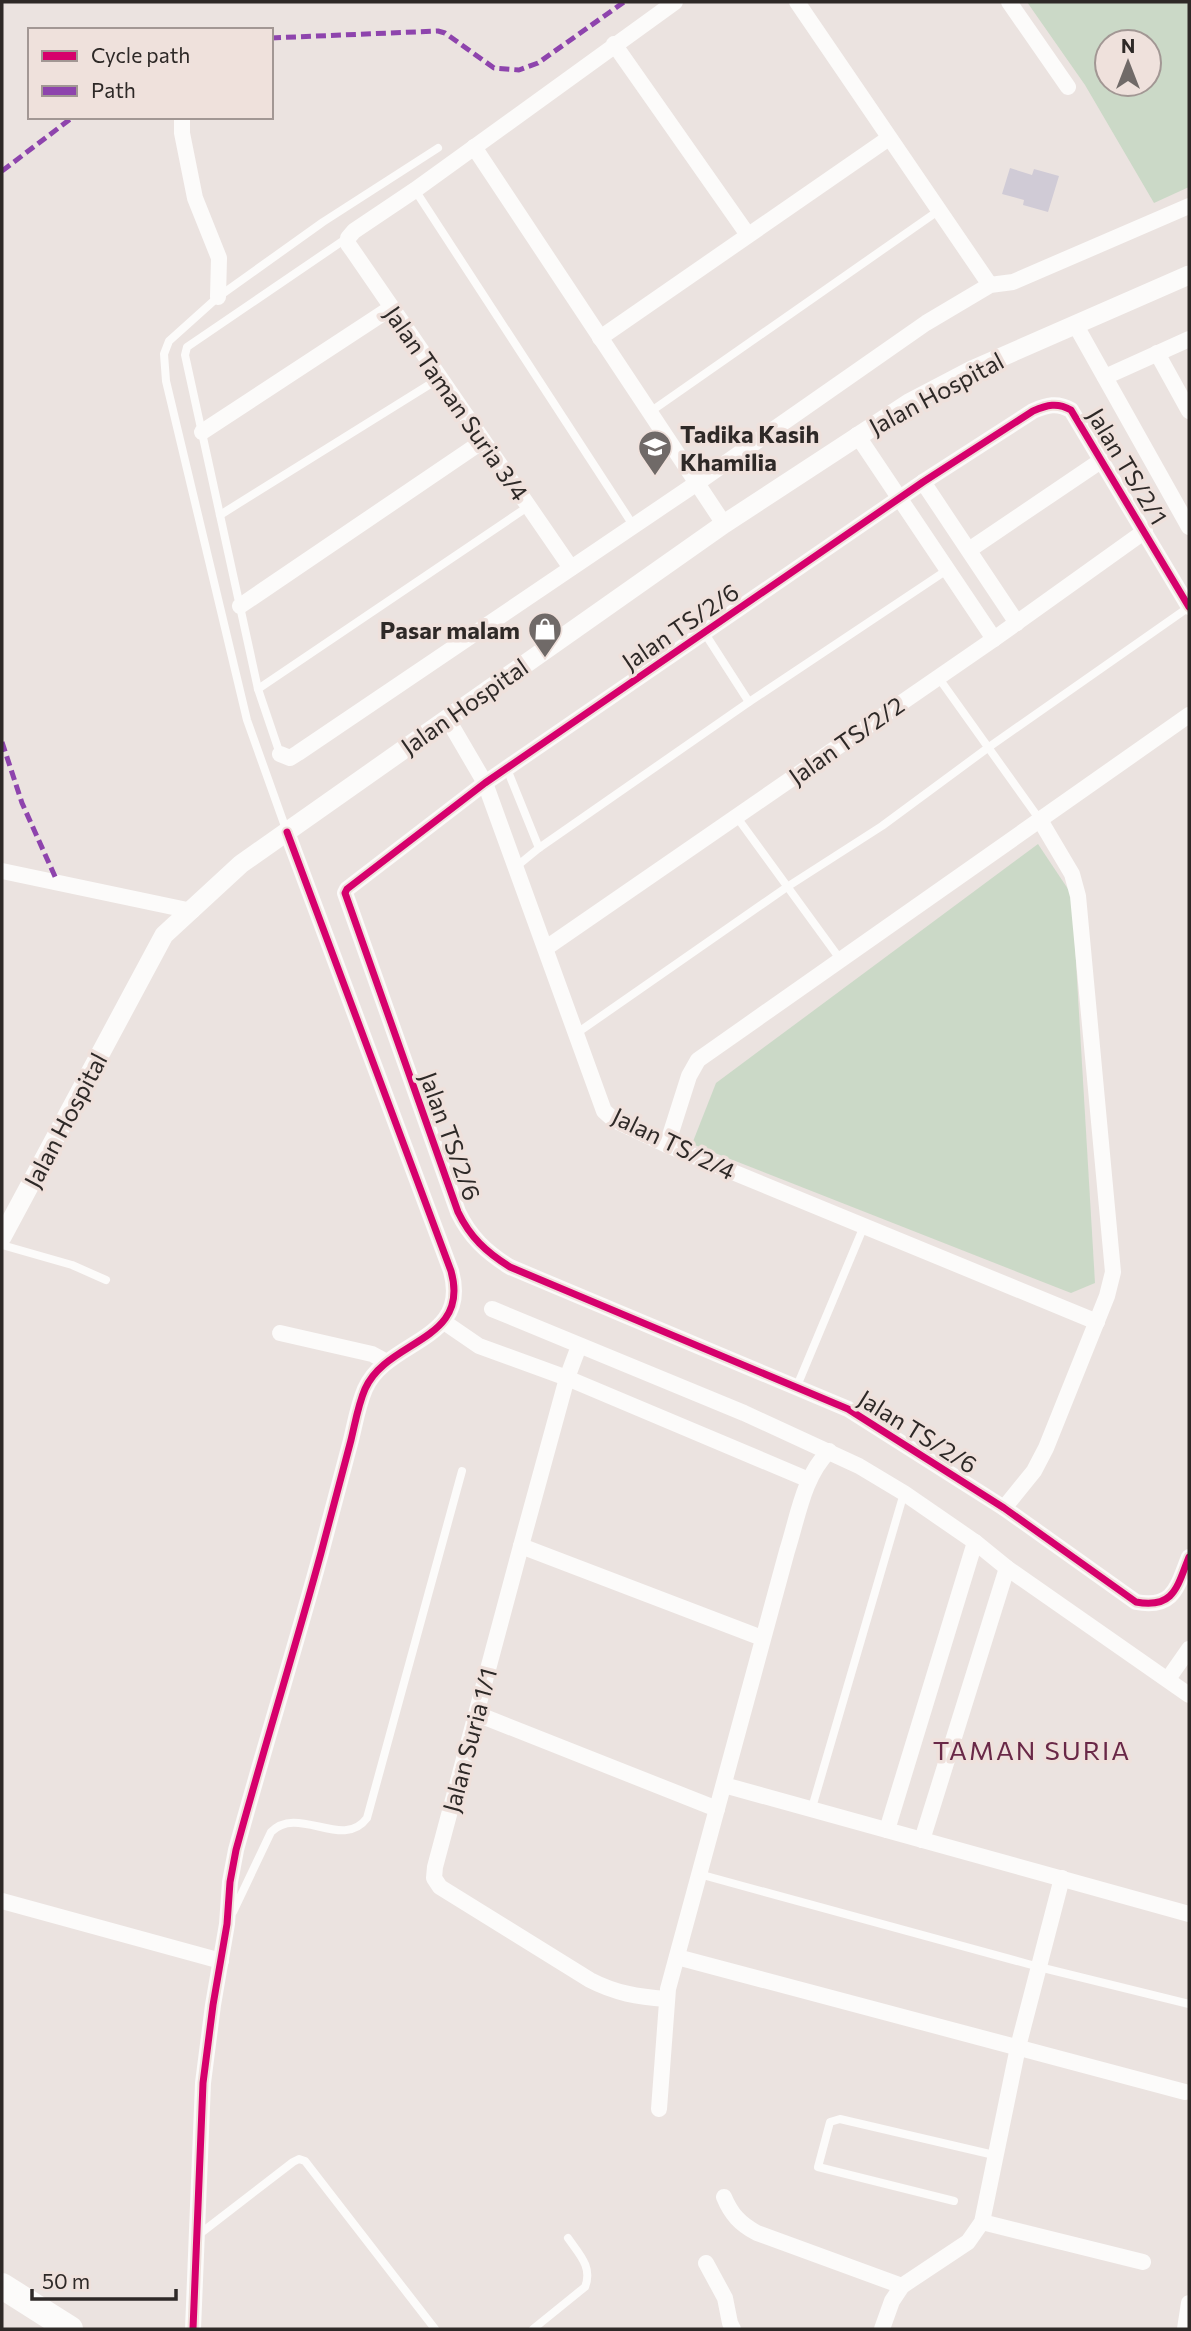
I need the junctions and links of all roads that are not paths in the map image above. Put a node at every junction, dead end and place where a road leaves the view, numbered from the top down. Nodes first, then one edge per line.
1 (675, 2) edge
2 (797, 2) edge
3 (1009, 2) edge
4 (614, 44) junction
5 (1068, 87) dead end
6 (182, 119) edge
7 (889, 138) junction
8 (474, 147) junction
9 (438, 148) dead end
10 (415, 190) junction
11 (1189, 206) edge
12 (938, 211) junction
13 (748, 235) junction
14 (348, 237) junction
15 (1189, 275) edge
16 (990, 285) junction
17 (218, 297) junction
18 (391, 308) junction
19 (1075, 324) junction
20 (600, 338) junction
21 (1189, 339) edge
22 (1157, 354) junction
23 (440, 377) junction
24 (1105, 377) junction
25 (1189, 411) edge
26 (650, 412) junction
27 (202, 432) junction
28 (857, 435) junction
29 (483, 440) junction
30 (1102, 460) junction
31 (923, 482) junction
32 (697, 483) junction
33 (899, 499) junction
34 (529, 506) junction
35 (220, 515) junction
36 (724, 524) junction
37 (633, 525) junction
38 (1189, 527) edge
39 (1145, 531) junction
40 (970, 550) junction
41 (571, 568) junction
42 (947, 570) junction
43 (240, 606) junction
44 (1189, 607) edge
45 (1017, 623) junction
46 (704, 632) junction
47 (994, 639) junction
48 (938, 677) junction
49 (258, 690) junction
50 (749, 702) junction
51 (1189, 715) edge
52 (447, 718) junction
53 (989, 747) junction
54 (280, 754) joint
55 (506, 769) junction
56 (485, 783) junction
57 (736, 816) junction
58 (1040, 820) junction
59 (287, 832) junction
60 (540, 848) junction
61 (517, 866) junction
62 (2, 871) edge
63 (787, 887) junction
64 (192, 911) junction
65 (546, 948) junction
66 (841, 959) junction
67 (578, 1033) junction
68 (667, 1145) junction
69 (864, 1226) junction
70 (2, 1237) edge
71 (2, 1245) edge
72 (106, 1280) dead end
73 (492, 1309) dead end
74 (444, 1322) junction
75 (1097, 1322) junction
76 (280, 1333) dead end
77 (579, 1346) junction
78 (386, 1361) junction
79 (567, 1378) junction
80 (797, 1386) junction
81 (829, 1451) junction
82 (461, 1471) dead end
83 (809, 1480) junction
84 (904, 1493) junction
85 (1004, 1508) junction
86 (975, 1542) junction
87 (521, 1546) junction
88 (1189, 1557) edge
89 (1007, 1568) junction
90 (762, 1638) junction
91 (1189, 1649) edge
92 (1168, 1679) junction
93 (1189, 1695) edge
94 (477, 1714) junction
95 (724, 1786) junction
96 (717, 1809) junction
97 (811, 1811) junction
98 (887, 1830) junction
99 (922, 1840) junction
100 (699, 1874) junction
101 (1062, 1878) junction
102 (2, 1901) edge
103 (1189, 1914) edge
104 (227, 1924) junction
105 (677, 1957) junction
106 (221, 1961) junction
107 (1039, 1967) junction
108 (666, 1999) junction
109 (1189, 2004) edge
110 (1018, 2047) junction
111 (1185, 2092) dead end
112 (659, 2109) dead end
113 (994, 2155) junction
114 (724, 2197) dead end
115 (954, 2201) dead end
116 (982, 2222) junction
117 (197, 2236) junction
118 (568, 2238) dead end
119 (1143, 2262) dead end
120 (705, 2263) dead end
121 (2, 2286) edge
122 (902, 2286) junction
123 (70, 2329) edge
124 (193, 2329) edge
125 (435, 2329) edge
126 (533, 2329) edge
127 (733, 2329) edge
128 (882, 2329) edge

1 - 4 street
2 - 7 street
3 - 5 street
4 - 8 street
4 - 13 street
6 - 17 street
7 - 12 street
7 - 13 street
8 - 10 street
8 - 20 street
9 - 17 lane
10 - 14 street
10 - 37 lane
11 - 16 street
12 - 16 street
12 - 26 lane
13 - 20 street
14 - 18 street, Jalan Taman Suria 3/4
14 - 27 lane
15 - 19 street, Jalan Hospital
16 - 32 street
17 - 59 lane
18 - 23 street, Jalan Taman Suria 3/4
18 - 27 street
19 - 24 street
19 - 28 street, Jalan Hospital
20 - 26 street
21 - 22 street
22 - 24 street
22 - 25 street
23 - 29 street, Jalan Taman Suria 3/4
23 - 35 lane
24 - 38 street
26 - 32 street
27 - 35 lane
28 - 33 street
28 - 36 street, Jalan Hospital
29 - 34 street, Jalan Taman Suria 3/4
29 - 43 street
30 - 31 street, Jalan TS/2/1
30 - 39 street, Jalan TS/2/1
30 - 40 street
31 - 33 street, Jalan TS/2/1
31 - 40 street
32 - 36 street
32 - 37 street
33 - 42 street
33 - 46 street, Jalan TS/2/6
34 - 41 street, Jalan Taman Suria 3/4
34 - 49 lane
35 - 43 lane
36 - 52 street, Jalan Hospital
37 - 41 street
39 - 44 street, Jalan TS/2/1
39 - 45 street, Jalan TS/2/2
40 - 45 street
41 - 54 street
42 - 47 street
42 - 50 lane
43 - 49 lane
44 - 53 lane
45 - 47 street, Jalan TS/2/2
46 - 50 lane
46 - 55 street, Jalan TS/2/6
47 - 48 street, Jalan TS/2/2
48 - 53 lane
48 - 57 street, Jalan TS/2/2
49 - 54 lane
50 - 60 lane
51 - 58 street
52 - 56 street, Jalan TS/2/4
52 - 59 street, Jalan Hospital
53 - 58 lane
53 - 63 lane
55 - 56 street, Jalan TS/2/6
55 - 60 lane
56 - 61 street, Jalan TS/2/4
56 - 80 street, Jalan TS/2/6
57 - 63 lane
57 - 65 street, Jalan TS/2/2
58 - 66 street
58 - 75 street
59 - 64 street, Jalan Hospital
59 - 74 street
60 - 61 lane
61 - 65 street, Jalan TS/2/4
62 - 64 street
63 - 66 lane
63 - 67 lane
64 - 70 street, Jalan Hospital
65 - 67 street, Jalan TS/2/4
66 - 68 street
67 - 68 street, Jalan TS/2/4
68 - 69 street, Jalan TS/2/4
69 - 75 street, Jalan TS/2/4
69 - 80 lane
71 - 72 lane
73 - 77 street
74 - 78 street
74 - 79 street
75 - 85 street
76 - 78 street
77 - 79 street, Jalan Suria 1/1
77 - 81 street
78 - 104 street
79 - 83 street
79 - 87 street, Jalan Suria 1/1
80 - 85 street, Jalan TS/2/6
81 - 83 street
81 - 84 street
82 - 104 lane
83 - 90 street
84 - 86 street
84 - 97 lane
85 - 88 street, Jalan TS/2/6
86 - 89 street
86 - 98 street
87 - 90 street
87 - 94 street, Jalan Suria 1/1
89 - 92 street
89 - 99 street
90 - 95 street
91 - 92 street
92 - 93 street
94 - 96 street
94 - 108 street, Jalan Suria 1/1
95 - 96 street
95 - 97 street
96 - 100 street
97 - 98 street
98 - 99 street
99 - 101 street
100 - 105 street
100 - 107 lane
101 - 103 street
101 - 107 street
102 - 106 street
104 - 106 street
105 - 108 street
105 - 110 street
106 - 117 street
107 - 109 lane
107 - 110 street
108 - 112 street
110 - 111 street
110 - 113 street
113 - 115 lane
113 - 116 street
114 - 122 street
116 - 119 street
116 - 122 street
117 - 124 street
117 - 125 lane
118 - 126 lane
120 - 127 street
121 - 123 highway
122 - 128 street

